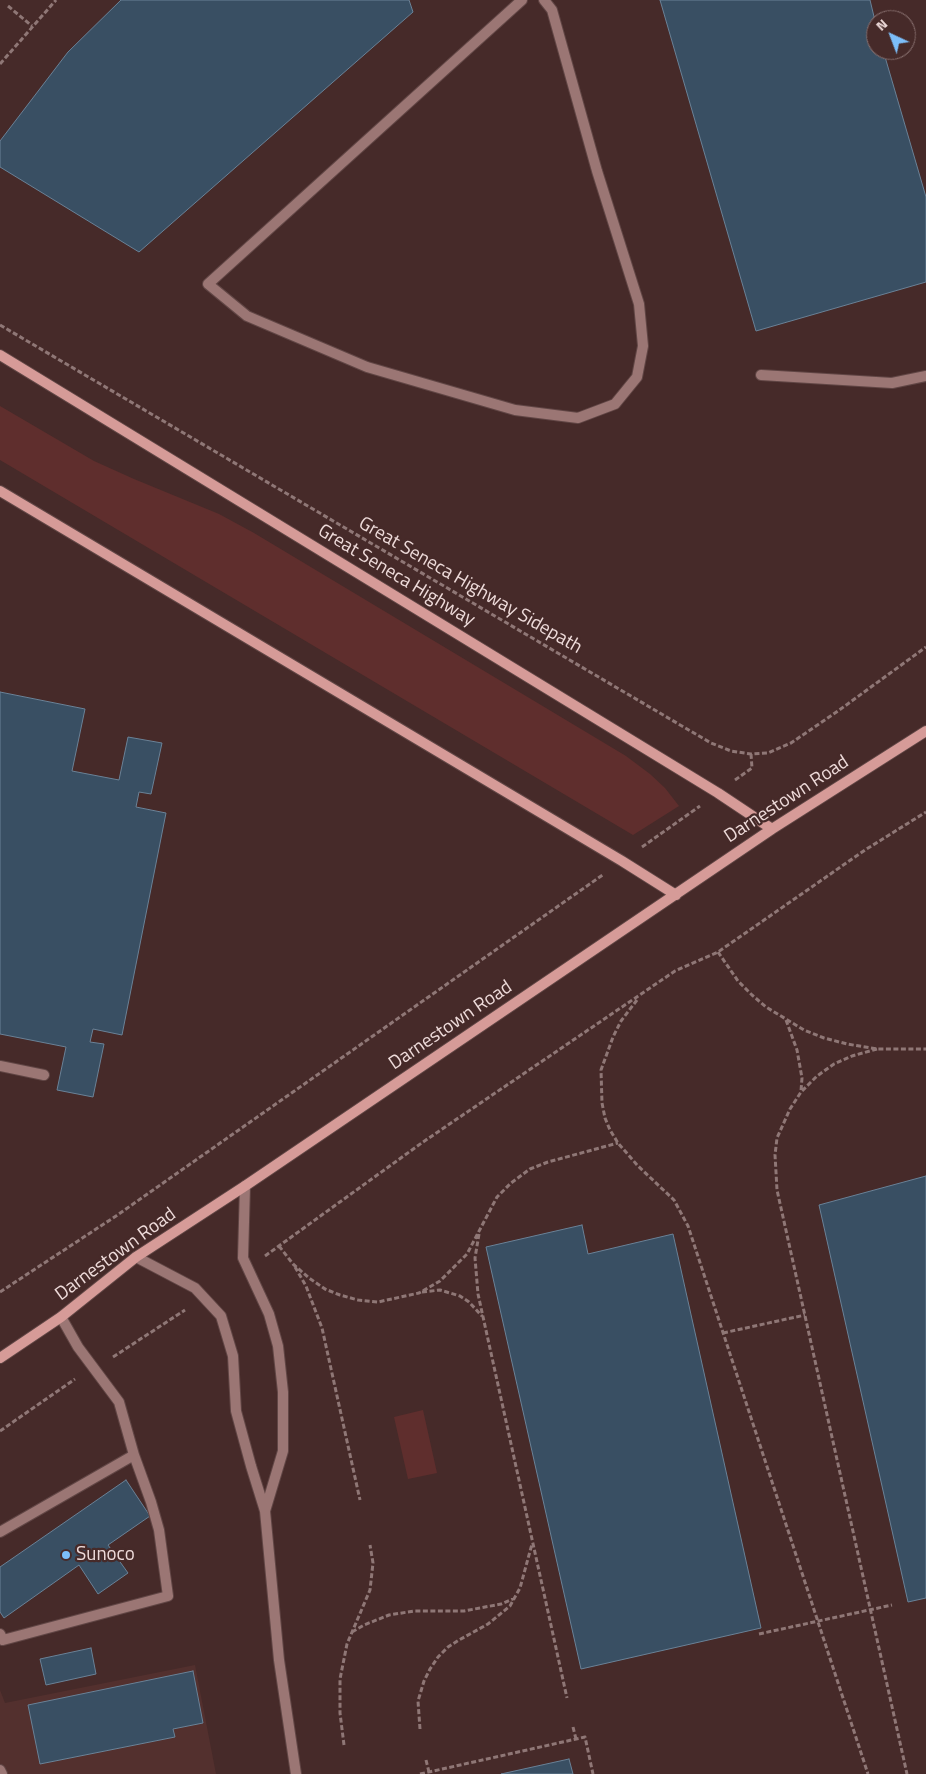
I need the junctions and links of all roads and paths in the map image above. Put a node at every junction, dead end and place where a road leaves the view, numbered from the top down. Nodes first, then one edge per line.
1 (56, 0) edge
2 (522, 0) edge
3 (544, 0) edge
4 (8, 6) dead end
5 (32, 26) junction
6 (0, 64) edge
7 (0, 325) edge
8 (0, 355) edge
9 (761, 376) dead end
10 (926, 376) edge
11 (0, 491) edge
12 (926, 647) edge
13 (926, 731) edge
14 (751, 754) junction
15 (752, 768) dead end
16 (926, 812) edge
17 (688, 815) dead end
18 (772, 829) junction
19 (651, 840) dead end
20 (579, 893) dead end
21 (676, 895) junction
22 (718, 952) junction
23 (639, 997) junction
24 (786, 1020) junction
25 (877, 1048) junction
26 (926, 1049) edge
27 (0, 1066) edge
28 (44, 1075) dead end
29 (801, 1092) junction
30 (618, 1143) junction
31 (245, 1186) junction
32 (479, 1234) junction
33 (279, 1246) junction
34 (136, 1257) junction
35 (263, 1258) dead end
36 (293, 1264) junction
37 (0, 1292) edge
38 (419, 1293) junction
39 (187, 1309) dead end
40 (805, 1315) junction
41 (61, 1317) junction
42 (483, 1317) junction
43 (723, 1333) junction
44 (117, 1354) dead end
45 (0, 1358) edge
46 (70, 1383) dead end
47 (0, 1431) edge
48 (134, 1455) junction
49 (360, 1500) dead end
50 (265, 1511) junction
51 (0, 1532) edge
52 (532, 1543) junction
53 (370, 1545) dead end
54 (516, 1598) junction
55 (892, 1605) dead end
56 (870, 1610) junction
57 (818, 1621) junction
58 (351, 1633) junction
59 (0, 1634) edge
60 (759, 1634) dead end
61 (567, 1698) dead end
62 (573, 1727) dead end
63 (420, 1729) dead end
64 (576, 1739) junction
65 (344, 1745) dead end
66 (426, 1760) dead end
67 (0, 1770) edge
68 (429, 1772) junction
69 (2, 1774) edge
70 (296, 1774) edge
71 (420, 1774) edge
72 (594, 1774) edge
73 (868, 1774) edge
74 (907, 1774) edge

1 - 5 path
2 - 3 street
4 - 5 path
5 - 6 path
7 - 14 path, Great Seneca Highway Sidepath
8 - 18 main road, Great Seneca Highway
9 - 10 street
11 - 21 main road
12 - 14 path, Great Seneca Highway Sidepath
13 - 18 main road, Darnestown Road
14 - 15 path
16 - 22 path
17 - 19 path
18 - 21 main road, Darnestown Road
20 - 37 path
21 - 31 main road, Darnestown Road
22 - 23 path
22 - 24 path
23 - 30 path
23 - 33 path
24 - 25 path
24 - 29 path
25 - 26 path
25 - 29 path
27 - 28 street
29 - 40 path
30 - 32 path
30 - 43 path
31 - 34 main road, Darnestown Road
31 - 50 street
32 - 38 path
32 - 42 path
33 - 35 path
33 - 36 path
34 - 41 main road, Darnestown Road
34 - 50 street
36 - 38 path
36 - 49 path
38 - 42 path
39 - 44 path
40 - 43 path
40 - 56 path
41 - 45 main road, Darnestown Road
41 - 48 street
42 - 52 path
43 - 57 path
46 - 47 path
48 - 51 street
48 - 59 street
50 - 70 street
52 - 54 path
52 - 61 path
53 - 58 path
54 - 58 path
54 - 63 path
55 - 56 path
56 - 57 path
56 - 74 path
57 - 60 path
57 - 73 path
58 - 65 path
62 - 64 path
64 - 68 path
64 - 72 path
66 - 68 path
67 - 69 street
68 - 71 path

